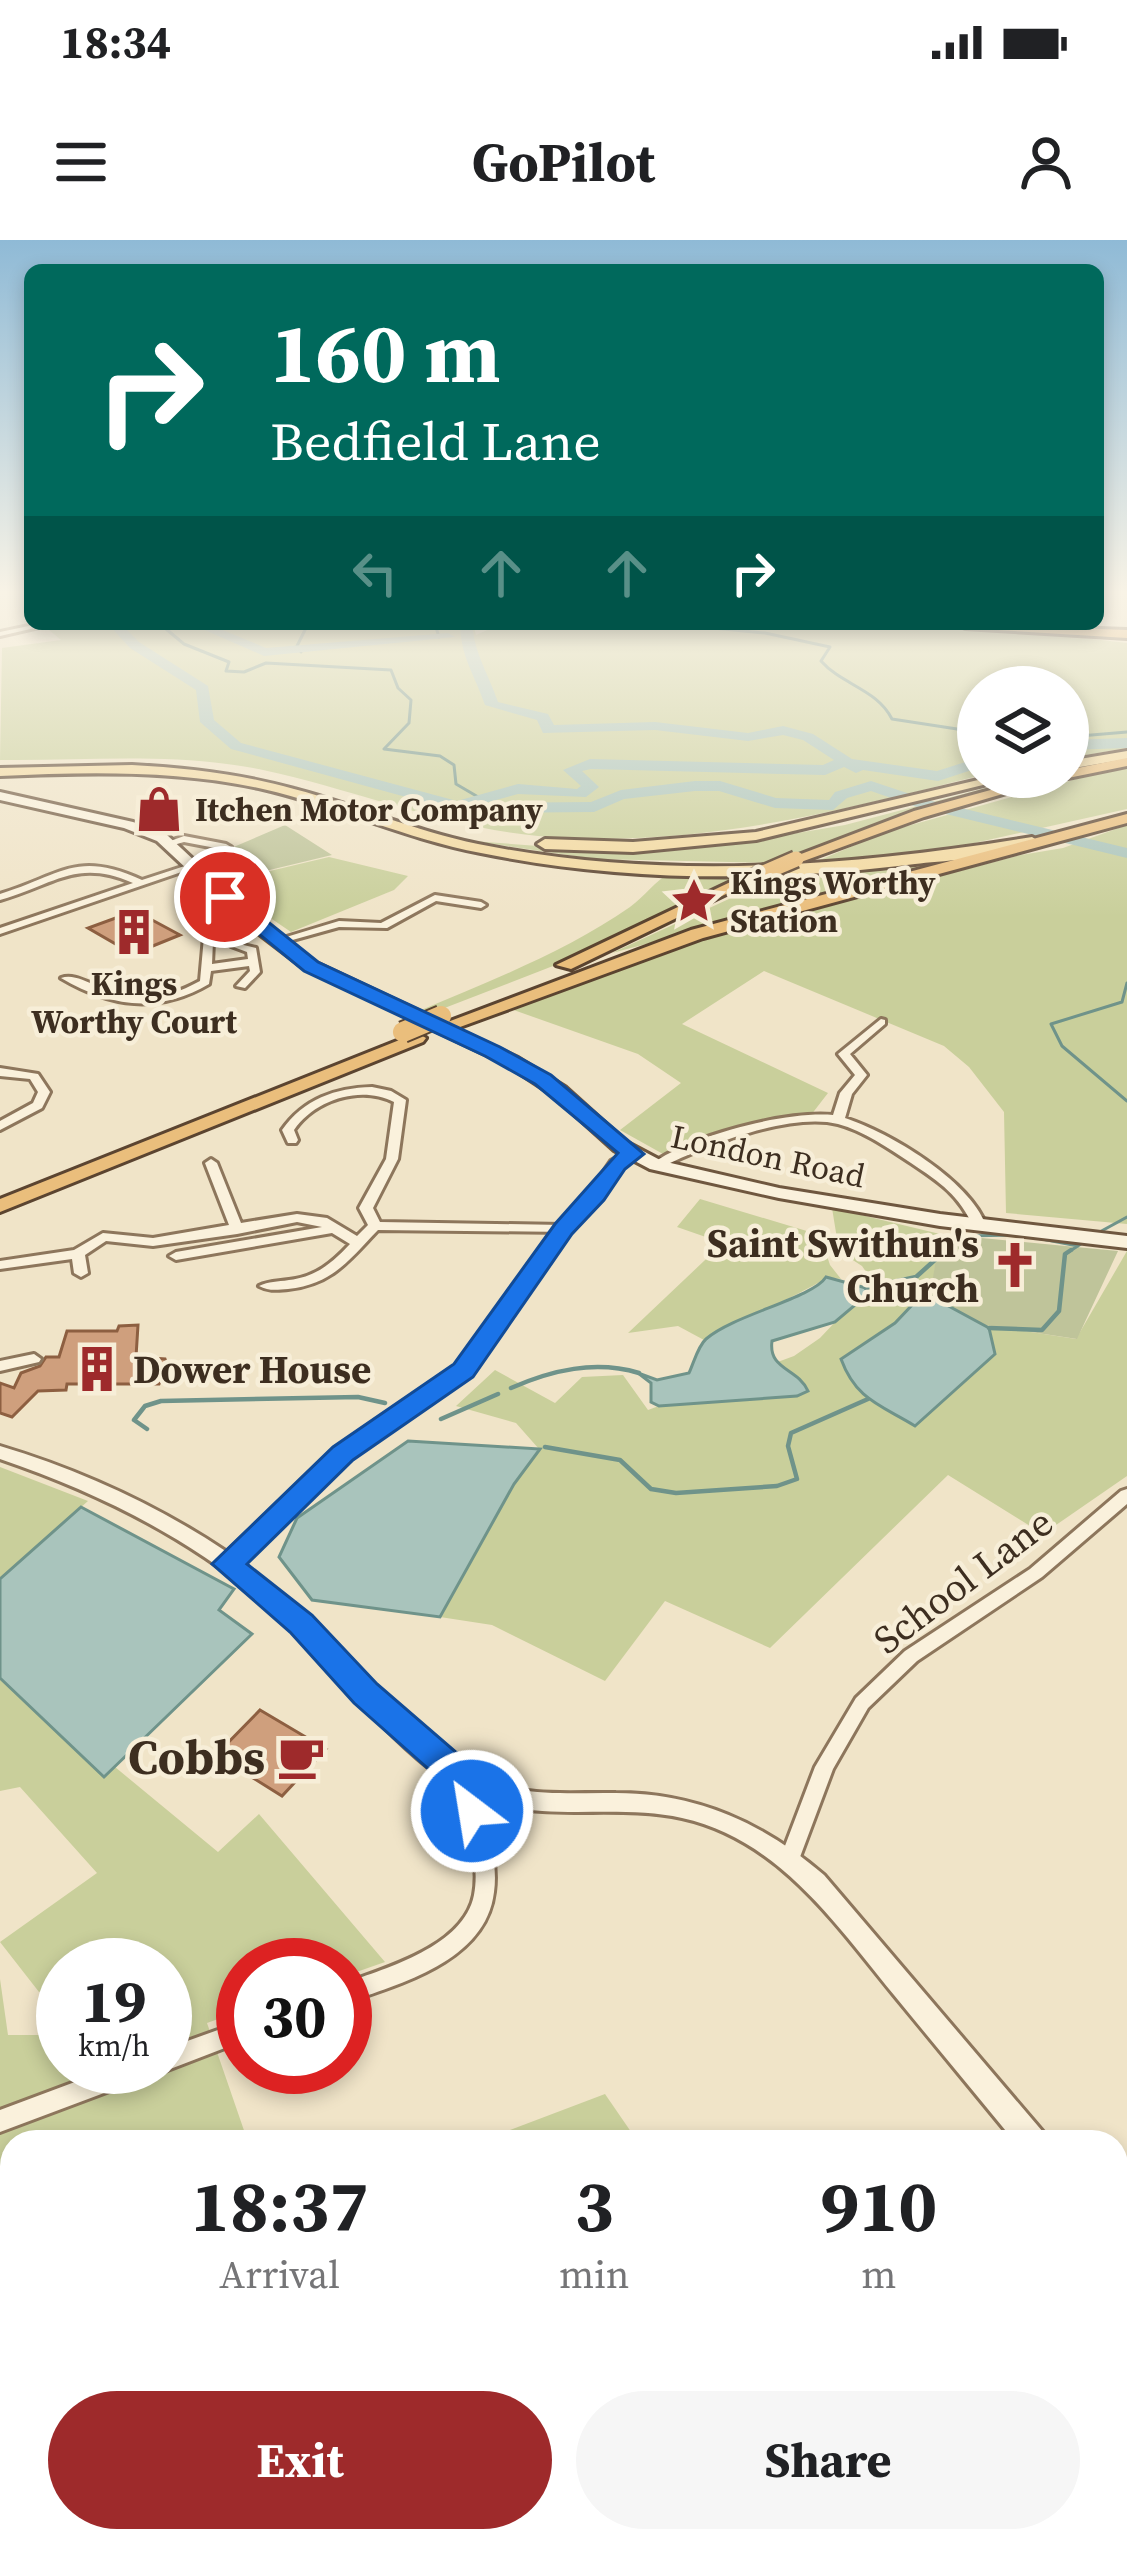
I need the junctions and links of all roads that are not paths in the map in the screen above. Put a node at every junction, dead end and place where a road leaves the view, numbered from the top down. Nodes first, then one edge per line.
1 (1127, 759) edge
2 (1089, 766) edge
3 (0, 769) edge
4 (957, 790) edge
5 (0, 796) edge
6 (973, 798) edge
7 (1127, 818) edge
8 (170, 843) junction
9 (1018, 847) junction
10 (193, 864) junction
11 (142, 883) junction
12 (0, 897) edge
13 (482, 905) dead end
14 (251, 921) junction
15 (0, 931) edge
16 (278, 941) junction
17 (235, 944) dead end
18 (253, 962) junction
19 (206, 968) junction
20 (66, 978) dead end
21 (241, 986) dead end
22 (447, 1019) junction
23 (881, 1022) dead end
24 (410, 1035) junction
25 (0, 1072) edge
26 (838, 1120) junction
27 (0, 1126) edge
28 (292, 1139) dead end
29 (632, 1154) junction
30 (211, 1163) dead end
31 (656, 1165) junction
32 (0, 1192) edge
33 (0, 1206) edge
34 (980, 1225) junction
35 (374, 1226) junction
36 (331, 1229) junction
37 (563, 1229) junction
38 (237, 1230) junction
39 (1127, 1242) edge
40 (358, 1243) junction
41 (78, 1254) junction
42 (176, 1256) dead end
43 (0, 1265) edge
44 (81, 1273) dead end
45 (266, 1286) dead end
46 (34, 1359) dead end
47 (0, 1366) edge
48 (0, 1452) edge
49 (1127, 1495) edge
50 (227, 1564) junction
51 (467, 1782) junction
52 (790, 1859) junction
53 (372, 1982) edge
54 (72, 2094) edge
55 (0, 2121) edge
56 (1023, 2130) edge

1 - 2 highway
3 - 4 main road
3 - 9 main road
5 - 8 main road, London Road
6 - 22 highway, bridge
7 - 9 highway
8 - 10 main road, London Road
8 - 10 street
9 - 22 highway
10 - 11 street
10 - 14 main road, London Road
11 - 12 street
11 - 15 street
13 - 16 street
14 - 16 main road, London Road
14 - 19 street
16 - 29 main road, London Road
17 - 18 street
18 - 19 street
18 - 21 street
19 - 20 street
22 - 24 highway
23 - 26 street
24 - 32 highway
24 - 33 highway
25 - 27 street
26 - 31 street
26 - 34 street
28 - 35 street
29 - 31 main road, London Road
29 - 37 street
30 - 38 street
31 - 34 main road, London Road
34 - 39 main road, London Road
35 - 37 street
35 - 40 street
36 - 38 street
36 - 40 street
36 - 42 street
37 - 50 street
38 - 41 street
40 - 45 street
41 - 43 street
41 - 44 street
46 - 47 street
48 - 50 street
49 - 52 street, School Lane
50 - 51 street
51 - 52 street
51 - 53 street
52 - 56 street
54 - 55 street

